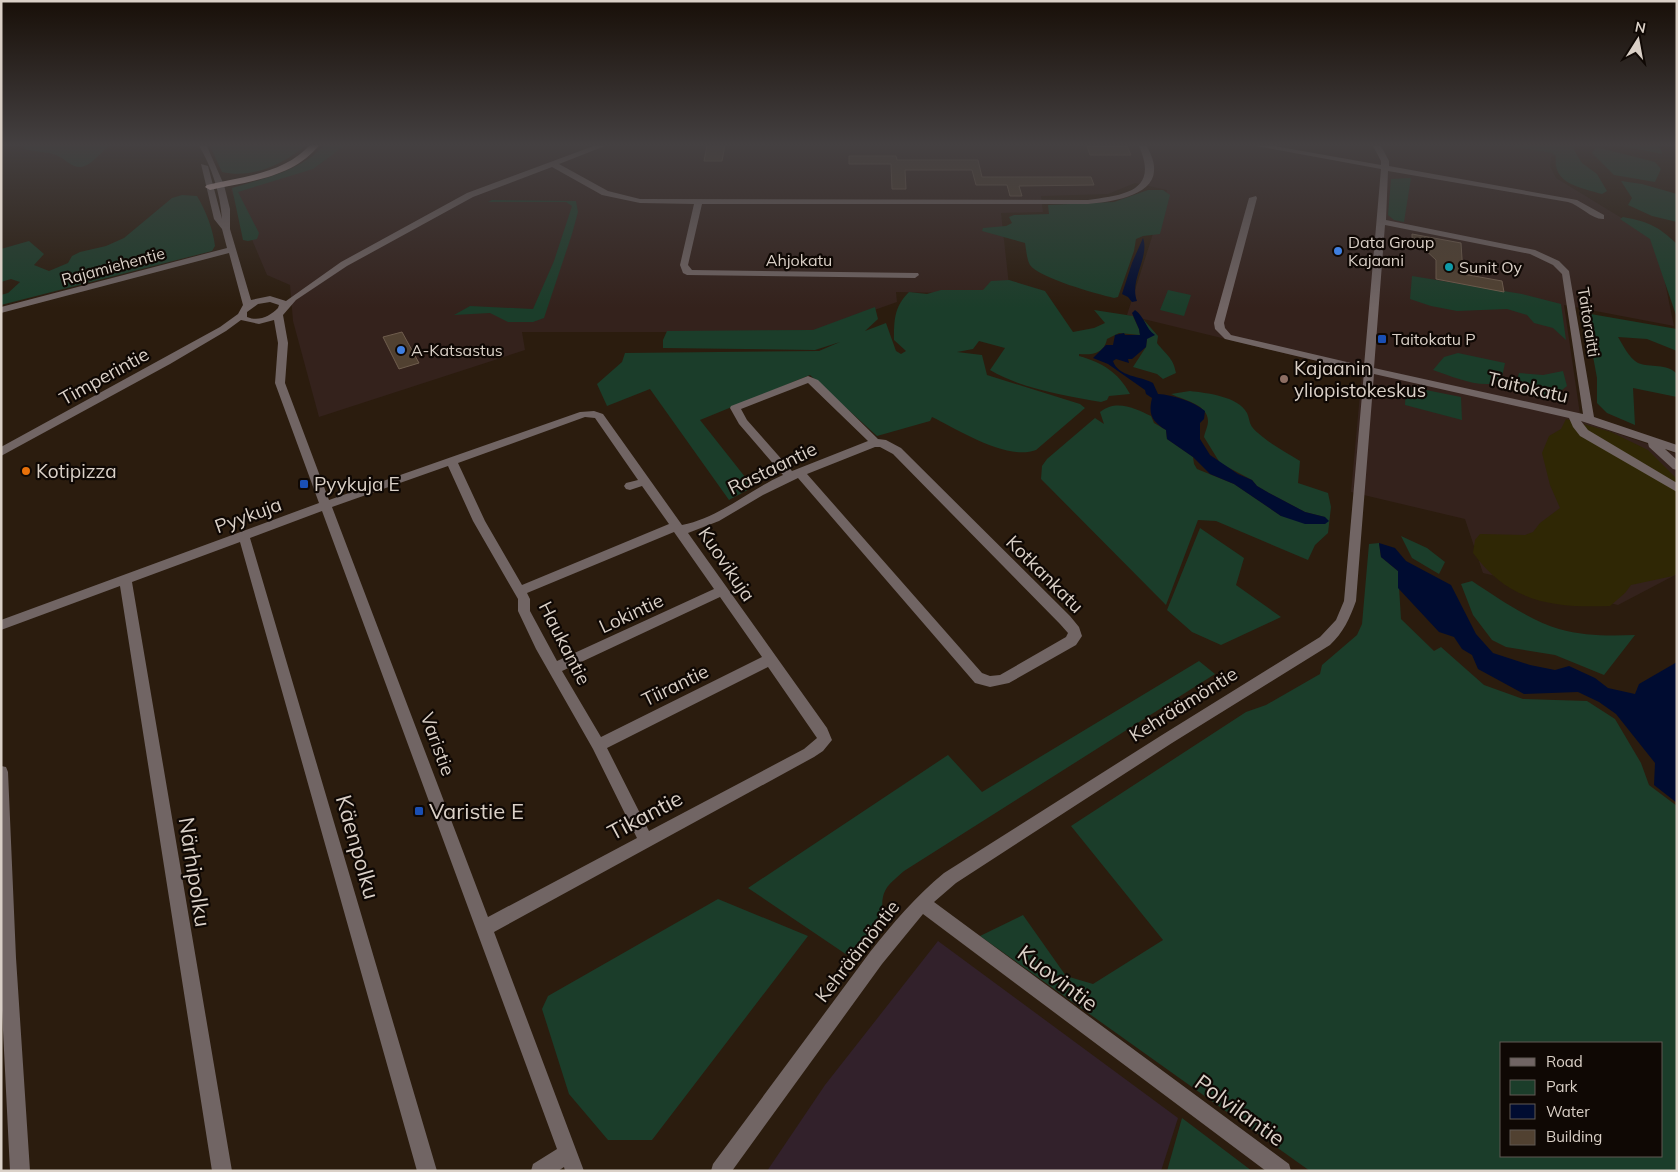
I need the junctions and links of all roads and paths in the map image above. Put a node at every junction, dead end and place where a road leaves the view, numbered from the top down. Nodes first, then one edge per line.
1 (1253, 198) dead end
2 (212, 199) edge
3 (465, 199) edge
4 (626, 199) edge
5 (1110, 199) edge
6 (1383, 199) edge
7 (1561, 199) edge
8 (698, 202) junction
9 (1601, 217) dead end
10 (1381, 222) junction
11 (231, 250) junction
12 (915, 275) dead end
13 (306, 289) junction
14 (244, 290) junction
15 (276, 299) junction
16 (263, 300) junction
17 (248, 306) junction
18 (1, 310) edge
19 (281, 312) junction
20 (242, 315) junction
21 (254, 321) junction
22 (223, 329) junction
23 (280, 330) junction
24 (1369, 370) junction
25 (594, 414) joint
26 (1573, 415) junction
27 (1589, 419) junction
28 (1651, 442) junction
29 (878, 443) junction
30 (1677, 449) edge
31 (1, 452) edge
32 (452, 462) junction
33 (1677, 466) edge
34 (796, 475) junction
35 (646, 481) junction
36 (630, 486) dead end
37 (1677, 488) edge
38 (327, 505) junction
39 (679, 528) junction
40 (244, 536) junction
41 (125, 580) junction
42 (520, 591) junction
43 (722, 591) junction
44 (1, 625) edge
45 (769, 660) junction
46 (555, 668) junction
47 (825, 740) joint
48 (598, 745) junction
49 (1, 772) edge
50 (646, 840) junction
51 (922, 902) junction
52 (484, 928) junction
53 (1170, 1088) joint
54 (568, 1153) junction
55 (20, 1171) edge
56 (222, 1171) edge
57 (427, 1171) edge
58 (540, 1171) edge
59 (575, 1171) edge
60 (720, 1171) edge
61 (1282, 1171) edge

1 - 24 street, Taitokatu
2 - 11 street
3 - 13 street
4 - 8 street
5 - 8 street
6 - 10 street, Kehräämöntie
7 - 9 street
8 - 12 street, Ahjokatu
10 - 24 street, Kehräämöntie
10 - 27 street, Taitoraitti
11 - 14 street
11 - 18 street, Rajamiehentie
13 - 15 street
13 - 19 street
14 - 16 street
14 - 17 street
15 - 16 street
15 - 19 street
16 - 17 street
17 - 20 street, Timperintie
19 - 21 street, Timperintie
19 - 23 street, Varistie
20 - 21 street
20 - 22 street, Timperintie
21 - 22 street, Timperintie
21 - 23 street
22 - 31 street, Timperintie
23 - 38 street, Varistie
24 - 26 street, Taitokatu
24 - 51 street, Kehräämöntie
25 - 32 street, Pyykuja
25 - 35 street, Kuovikuja
26 - 27 street, Taitokatu
26 - 37 street
27 - 28 street, Taitokatu
28 - 30 street, Taitokatu
28 - 33 street
29 - 34 street, Rastaantie
29 - 34 street
29 - 34 street, Kotkankatu
32 - 38 street, Pyykuja
32 - 42 street, Haukantie
34 - 39 street, Rastaantie
35 - 36 street
35 - 39 street, Kuovikuja
38 - 40 street, Pyykuja
38 - 52 street, Varistie
39 - 42 street, Rastaantie
39 - 43 street, Kuovikuja
40 - 41 street, Pyykuja
40 - 57 street, Käenpolku
41 - 44 street, Pyykuja
41 - 56 street, Närhipolku
42 - 46 street, Haukantie
43 - 45 street, Kuovikuja
43 - 46 street, Lokintie
45 - 47 street, Kuovikuja
45 - 48 street, Tiirantie
46 - 48 street, Haukantie
47 - 50 street, Tikantie
48 - 50 street, Haukantie
49 - 55 street
50 - 52 street, Tikantie
51 - 53 street, Kuovintie
51 - 60 street, Kehräämöntie
52 - 54 street, Varistie
53 - 61 street, Polvilantie
54 - 58 street
54 - 59 street, Varistie

